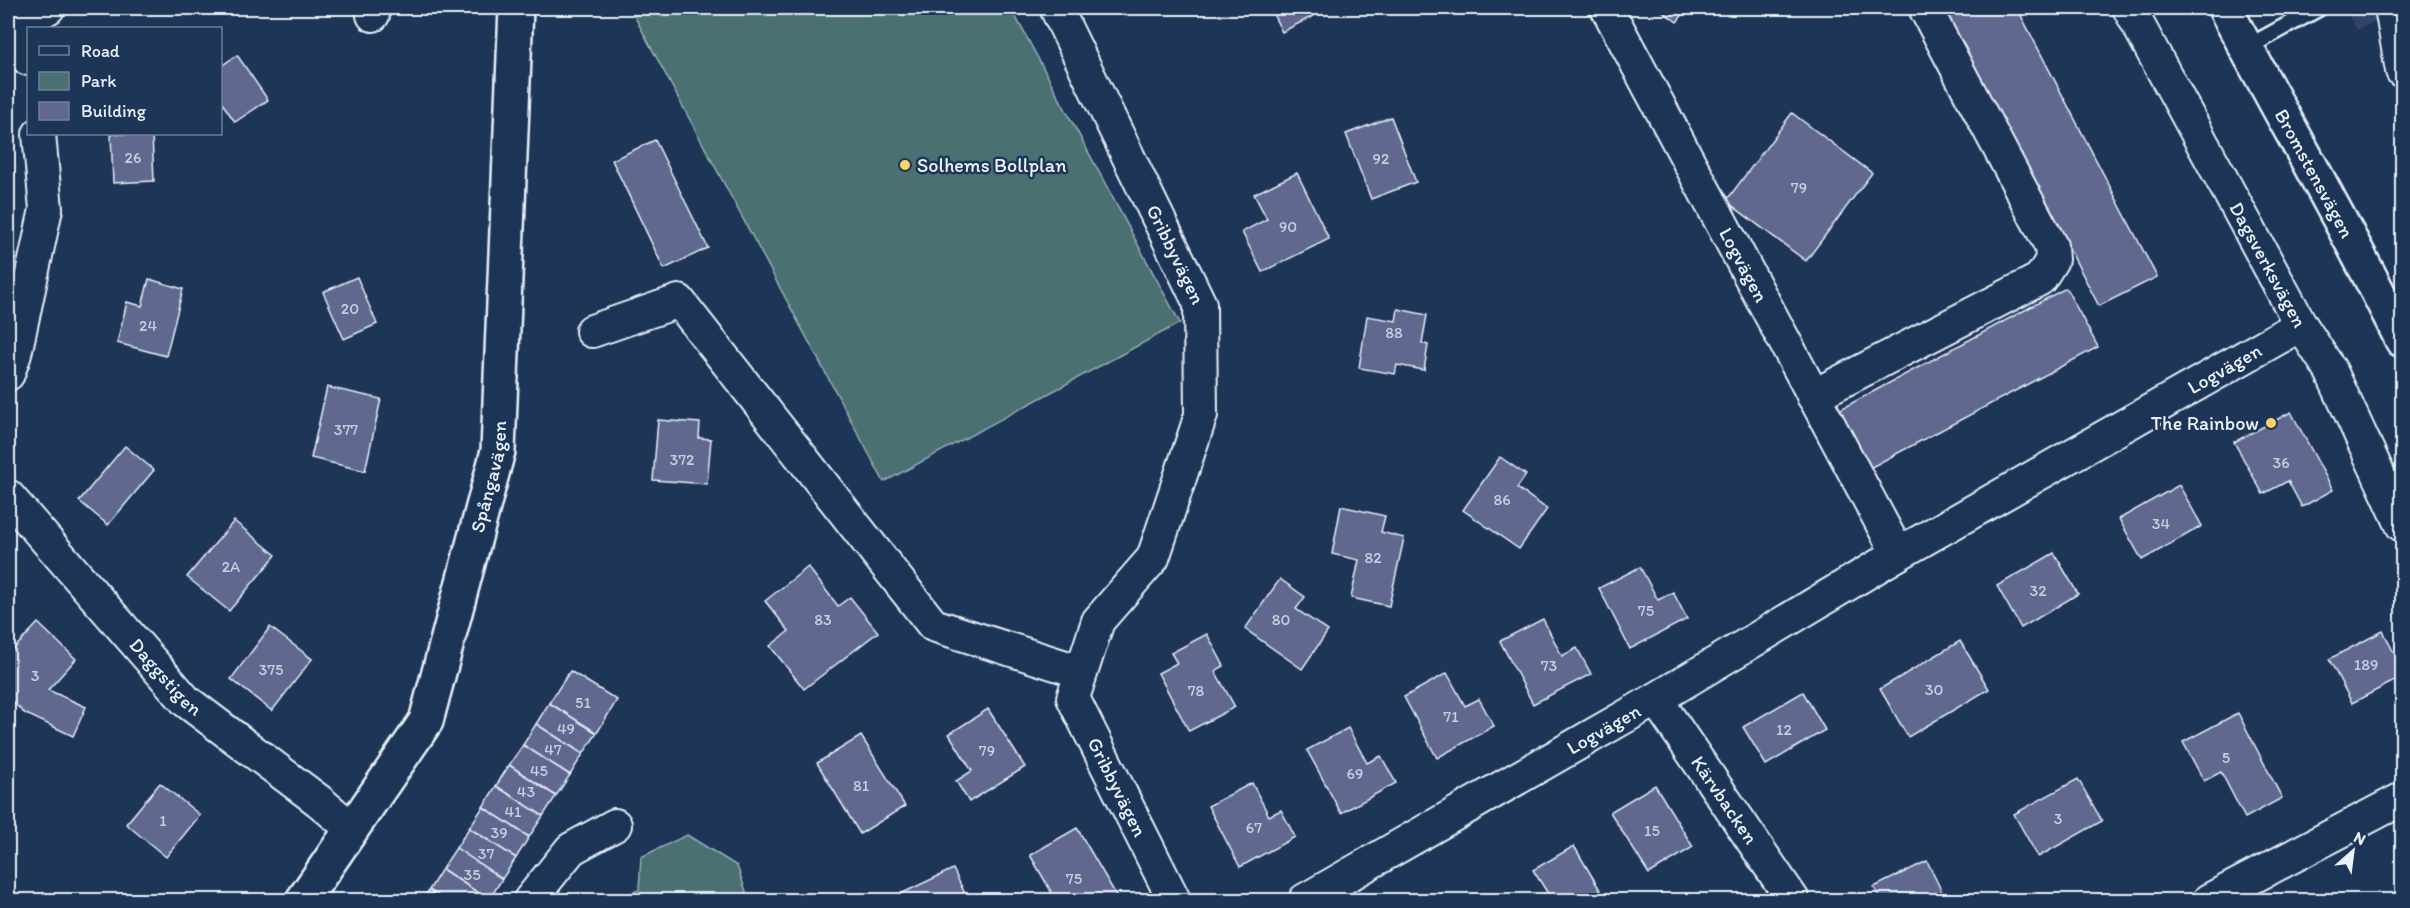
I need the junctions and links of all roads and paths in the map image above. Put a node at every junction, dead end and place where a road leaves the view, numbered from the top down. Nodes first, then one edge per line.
1 (48, 8) edge
2 (516, 8) edge
3 (1056, 8) edge
4 (1607, 8) edge
5 (1925, 8) edge
6 (2128, 8) edge
7 (2225, 8) edge
8 (2319, 8) edge
9 (2391, 8) edge
10 (10, 28) edge
11 (2246, 48) junction
12 (27, 57) edge
13 (2403, 71) edge
14 (39, 135) edge
15 (2301, 325) junction
16 (592, 331) dead end
17 (2403, 340) edge
18 (8, 374) edge
19 (1814, 396) junction
20 (8, 496) edge
21 (2403, 525) edge
22 (1898, 554) junction
23 (1081, 672) junction
24 (1656, 699) junction
25 (2403, 799) edge
26 (615, 825) dead end
27 (352, 830) junction
28 (303, 900) edge
29 (530, 900) edge
30 (1174, 900) edge
31 (1305, 900) edge
32 (1793, 900) edge
33 (2209, 900) edge

1 - 10 street
2 - 27 street, Spångavägen
3 - 23 street, Gribbyvägen
4 - 19 street, Logvägen
5 - 19 street
6 - 15 street, Dagsverksvägen
7 - 11 street, Bromstensvägen
8 - 11 lane
9 - 13 street
10 - 12 street
11 - 17 street, Bromstensvägen
14 - 18 street
15 - 21 street, Dagsverksvägen
15 - 22 street, Logvägen
16 - 23 street
19 - 22 street, Logvägen
20 - 27 street, Daggstigen
22 - 24 street, Logvägen
23 - 30 street, Gribbyvägen
24 - 31 street, Logvägen
24 - 32 street, Kärvbacken
25 - 33 street
26 - 29 street
27 - 28 street, Spångavägen

